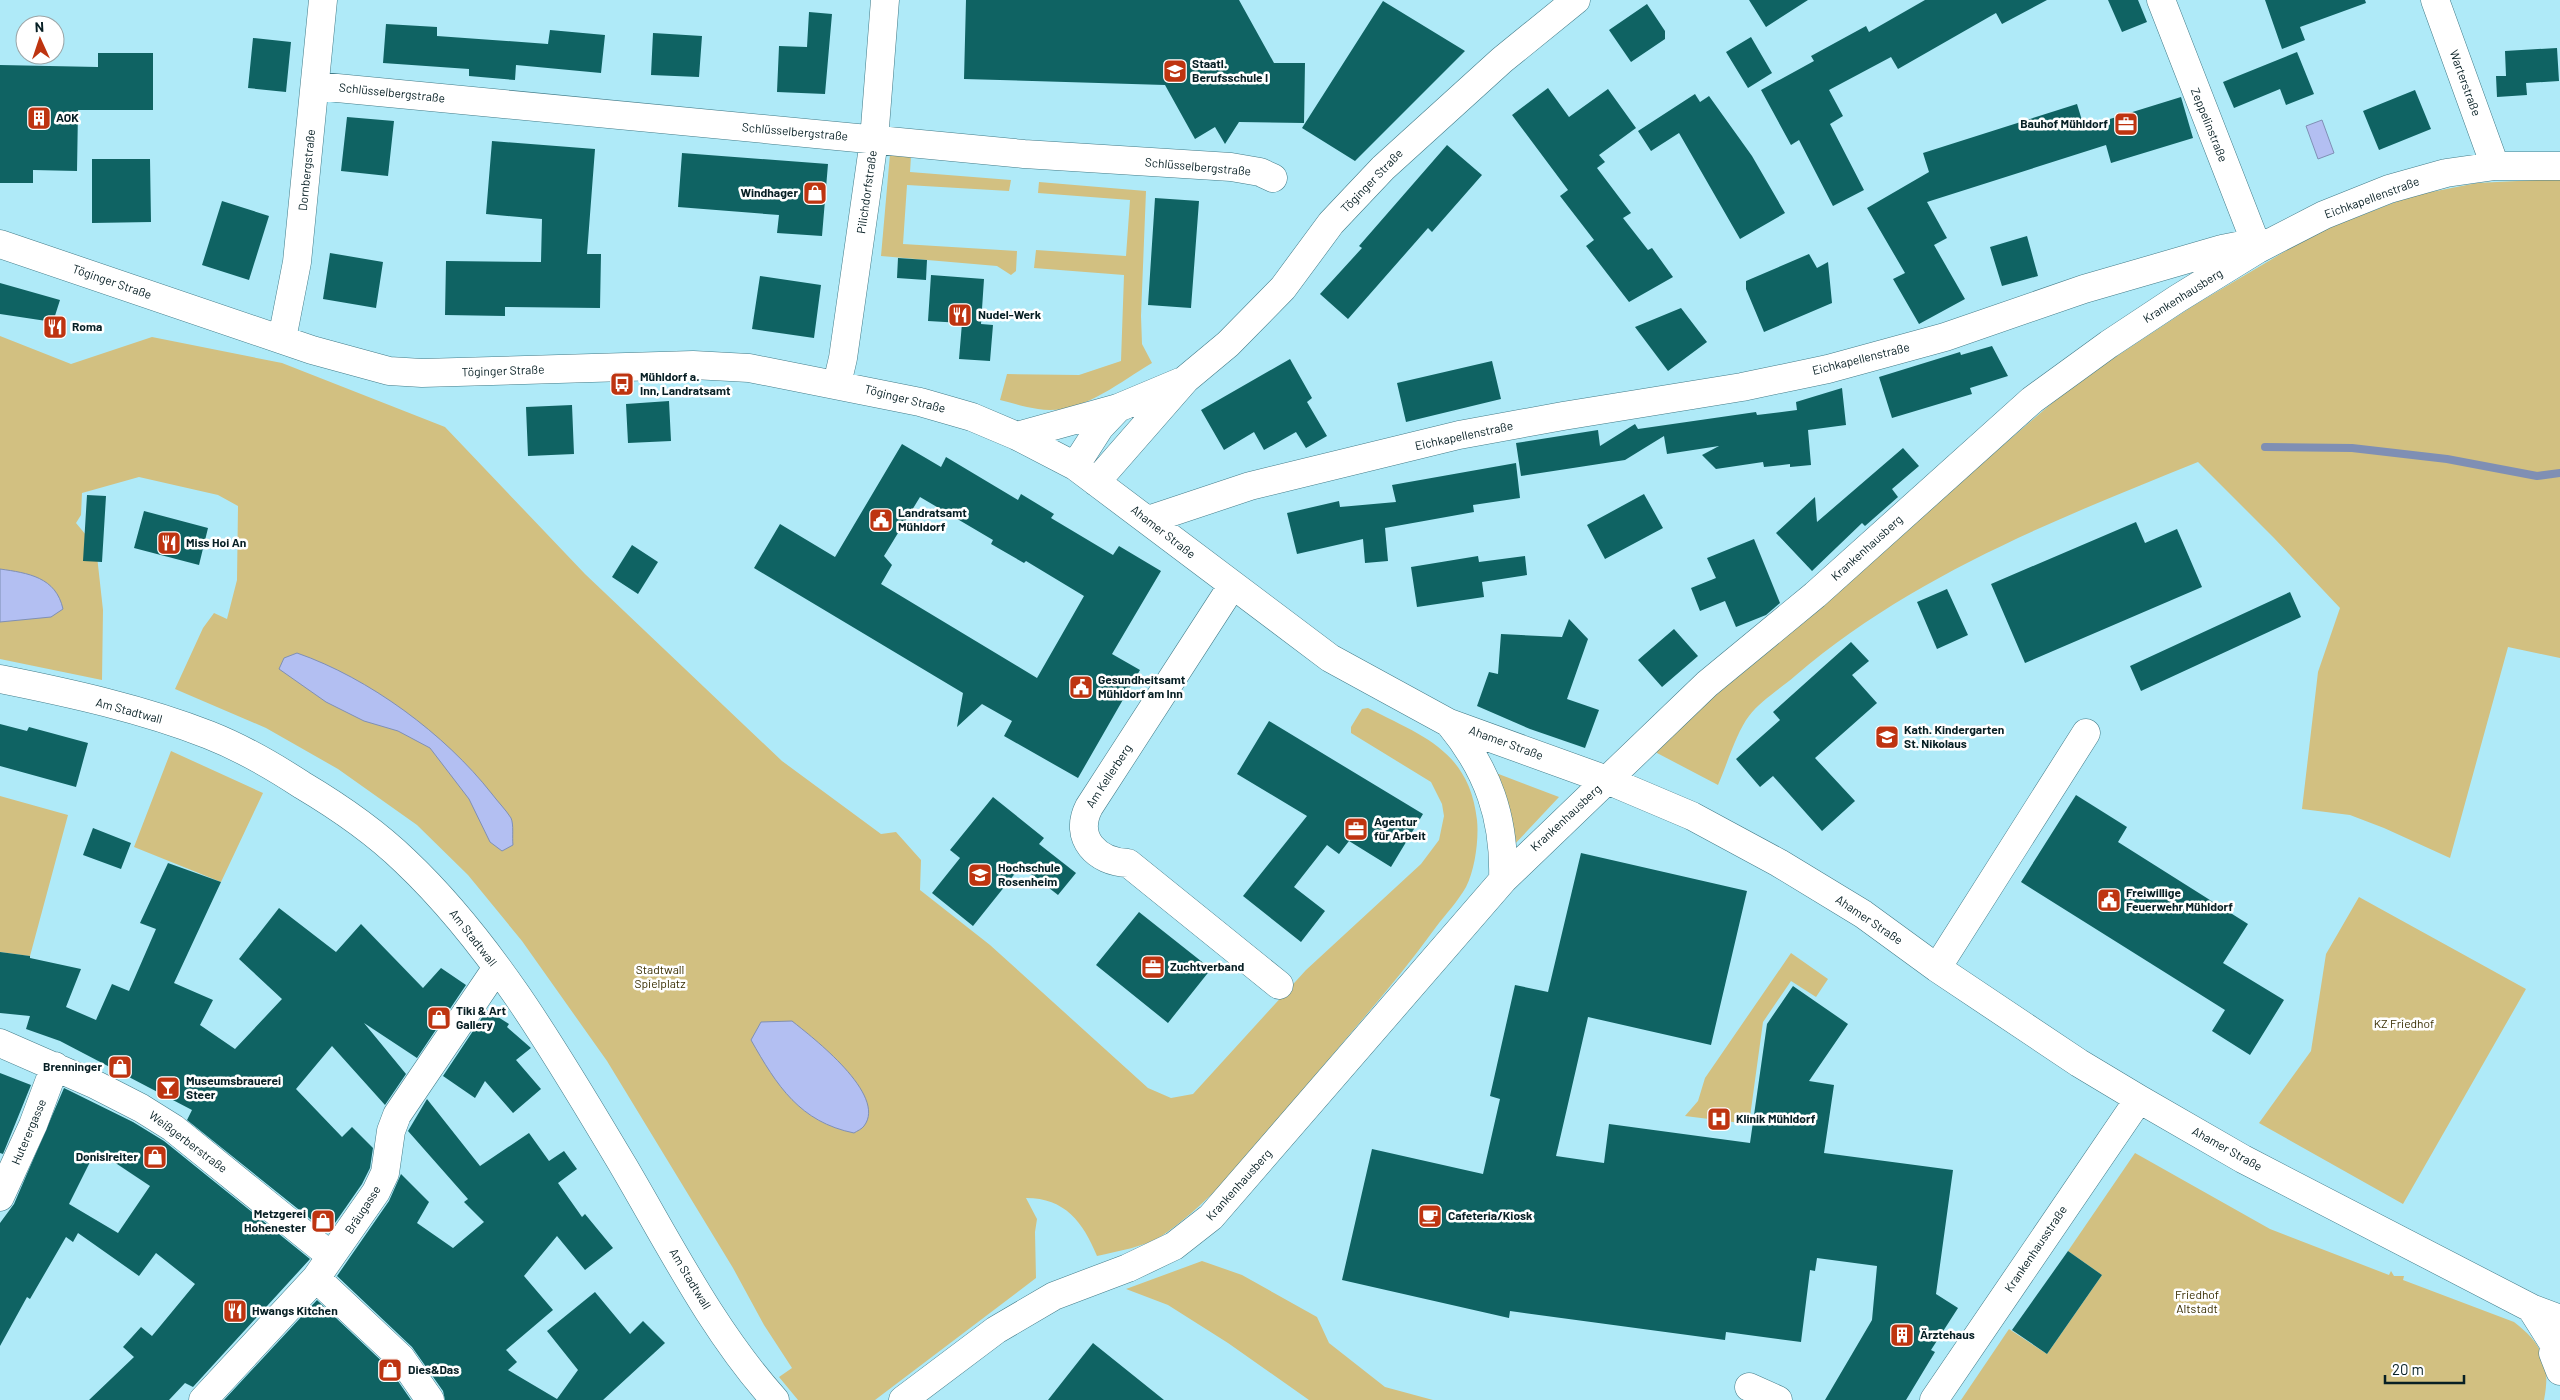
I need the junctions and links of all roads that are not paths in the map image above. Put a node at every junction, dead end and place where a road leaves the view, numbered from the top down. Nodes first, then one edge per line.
1 (323, 0) edge
2 (885, 0) edge
3 (1576, 0) edge
4 (2161, 0) edge
5 (2435, 0) edge
6 (316, 86) junction
7 (874, 140) junction
8 (2495, 166) junction
9 (2560, 166) edge
10 (1273, 178) dead end
11 (0, 244) edge
12 (2258, 249) junction
13 (282, 339) junction
14 (1186, 379) junction
15 (837, 384) junction
16 (1118, 408) junction
17 (1017, 436) junction
18 (1085, 474) junction
19 (1148, 520) junction
20 (1232, 586) junction
21 (0, 679) edge
22 (1449, 722) junction
23 (2086, 733) dead end
24 (1607, 780) junction
25 (1502, 880) junction
26 (1937, 968) junction
27 (496, 969) junction
28 (1279, 985) dead end
29 (0, 1043) edge
30 (55, 1066) junction
31 (2139, 1099) junction
32 (0, 1197) edge
33 (324, 1267) junction
34 (2531, 1308) junction
35 (2560, 1319) edge
36 (2558, 1351) edge
37 (1749, 1387) dead end
38 (203, 1400) edge
39 (430, 1400) edge
40 (775, 1400) edge
41 (903, 1400) edge
42 (1778, 1400) edge
43 (1934, 1400) edge

1 - 6 street, Dornbergstraße
2 - 7 street, Pilichdorfstraße
3 - 14 street, Töginger Straße
4 - 12 street, Zeppelinstraße
5 - 8 street, Warterstraße
6 - 7 street, Schlüsselbergstraße
6 - 13 street, Dornbergstraße
7 - 10 street, Schlüsselbergstraße
7 - 15 street, Pilichdorfstraße
8 - 9 street, Eichkapellenstraße
8 - 12 street, Eichkapellenstraße
11 - 13 street, Töginger Straße
12 - 19 street, Eichkapellenstraße
12 - 24 street, Krankenhausberg
13 - 15 street, Töginger Straße
14 - 16 street, Töginger Straße
14 - 18 street, Töginger Straße
15 - 17 street, Töginger Straße
16 - 17 street, Töginger Straße
16 - 18 street, Töginger Straße
17 - 18 street, Töginger Straße
18 - 19 street, Ahamer Straße
19 - 20 street, Ahamer Straße
20 - 22 street, Ahamer Straße
20 - 28 street, Am Kellerberg
21 - 27 street, Am Stadtwall
22 - 24 street, Ahamer Straße
22 - 25 street
23 - 26 street
24 - 25 street, Krankenhausberg
24 - 26 street, Ahamer Straße
25 - 41 street, Krankenhausberg
26 - 31 street, Ahamer Straße
27 - 33 street, Bräugasse
27 - 40 street, Am Stadtwall
29 - 30 street, Weißgerberstraße
30 - 32 street, Huterergasse
30 - 33 street, Weißgerberstraße
31 - 34 street, Ahamer Straße
31 - 43 street, Krankenhausstraße
33 - 38 street, Bräugasse
33 - 39 street, Weißgerberstraße
34 - 35 street, Ahamer Straße
34 - 36 street
37 - 42 street

